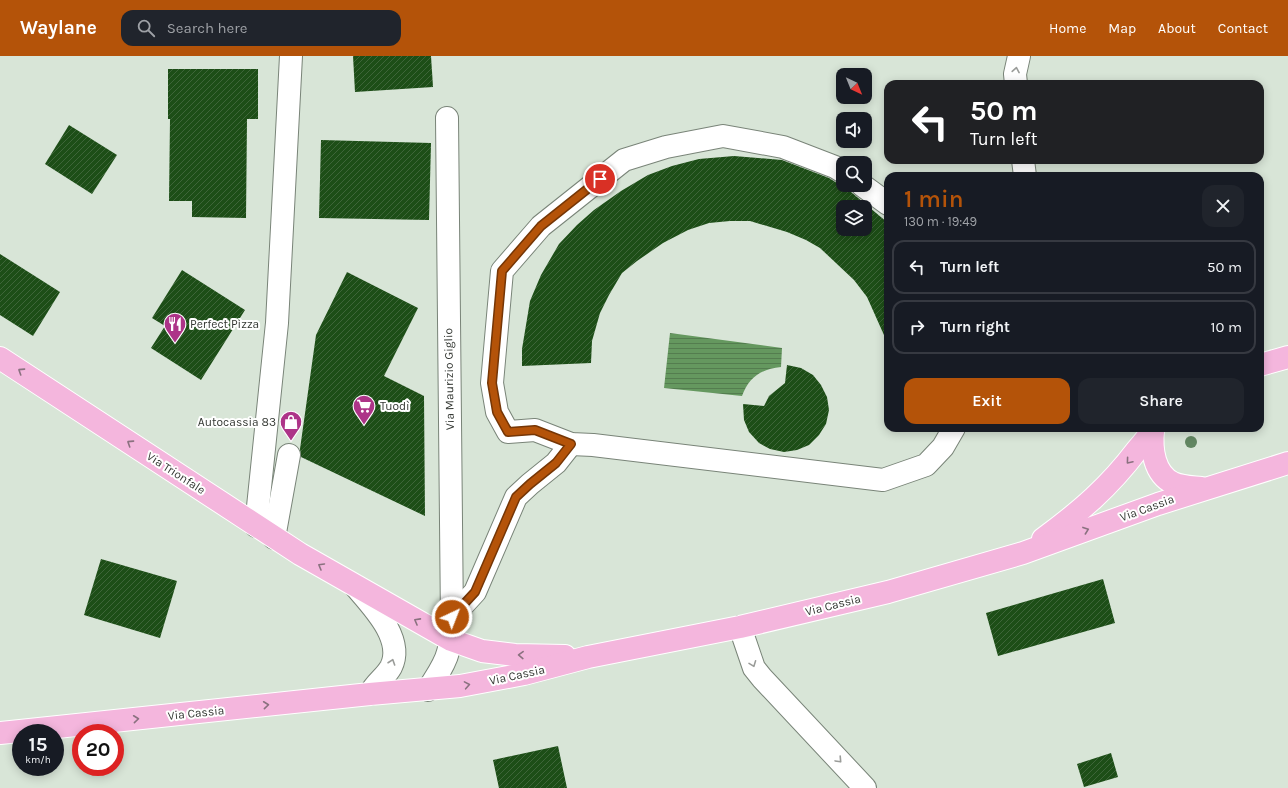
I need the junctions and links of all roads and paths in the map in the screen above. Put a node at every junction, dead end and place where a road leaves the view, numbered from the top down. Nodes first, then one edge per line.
1 (291, 56) edge
2 (1019, 56) edge
3 (1016, 80) edge
4 (446, 118) dead end
5 (836, 168) edge
6 (872, 192) edge
7 (884, 201) edge
8 (1288, 357) edge
9 (0, 358) edge
10 (1264, 364) edge
11 (952, 432) edge
12 (1152, 432) edge
13 (1154, 432) edge
14 (571, 444) junction
15 (289, 454) dead end
16 (1288, 463) edge
17 (1204, 489) junction
18 (256, 526) junction
19 (274, 538) junction
20 (1023, 553) junction
21 (355, 586) junction
22 (452, 617) junction
23 (740, 627) junction
24 (451, 640) junction
25 (588, 657) junction
26 (428, 690) junction
27 (370, 694) junction
28 (0, 733) edge
29 (865, 788) edge

1 - 18 street
3 -> 2 street
4 - 22 street, Via Maurizio Giglio
5 - 14 street
6 - 7 street
8 - 10 main road
18 -> 9 main road, Via Trionfale
11 - 14 street
12 -> 20 main road, Via Cassia
13 - 17 main road, Via Cassia
14 - 22 street
15 - 19 street
16 - 17 main road, Via Cassia
20 -> 17 main road, Via Cassia
18 - 19 main road, Via Trionfale
21 -> 19 main road, Via Trionfale
20 - 23 main road, Via Cassia
24 -> 21 main road, Via Trionfale
27 -> 21 street, Via Trionfale
22 - 24 street, Via Maurizio Giglio
23 - 25 main road, Via Cassia
23 -> 29 street
25 -> 24 main road, Via Trionfale
24 - 26 street, Via Maurizio Giglio
26 -> 25 main road, Via Cassia
26 - 27 main road, Via Cassia
28 -> 27 main road, Via Cassia

